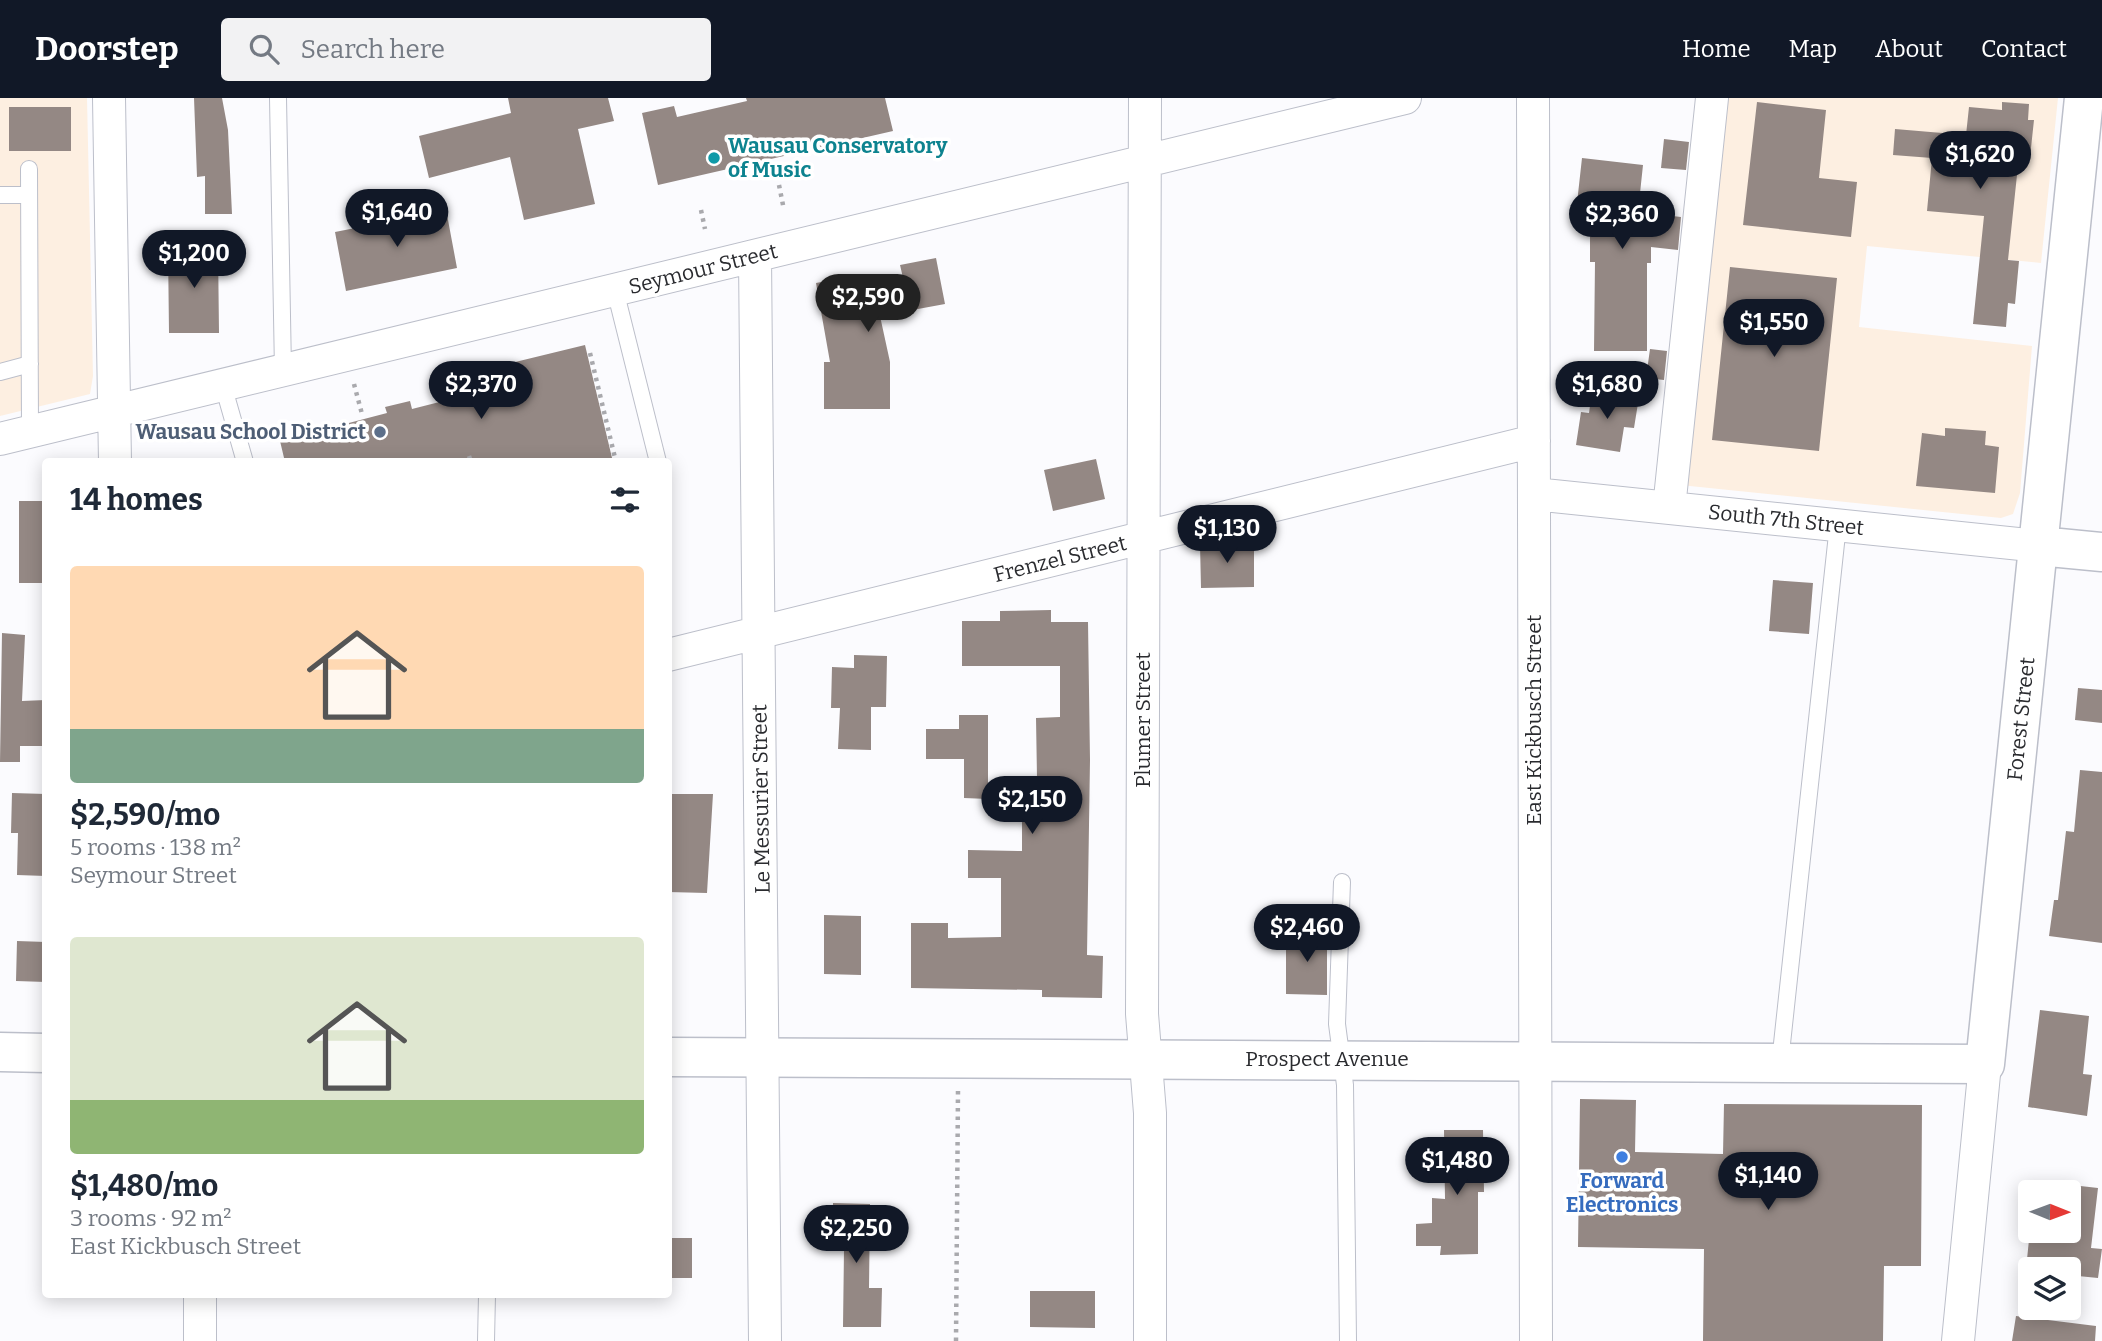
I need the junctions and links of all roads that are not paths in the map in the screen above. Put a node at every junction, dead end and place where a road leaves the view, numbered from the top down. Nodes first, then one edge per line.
1 (109, 98) edge
2 (278, 98) edge
3 (1145, 98) edge
4 (1405, 98) edge
5 (1533, 98) edge
6 (1712, 98) edge
7 (2084, 98) edge
8 (1146, 159) junction
9 (29, 169) dead end
10 (0, 195) edge
11 (29, 195) junction
12 (755, 256) junction
13 (615, 290) junction
14 (30, 364) junction
15 (283, 370) junction
16 (0, 372) edge
17 (223, 384) junction
18 (115, 410) junction
19 (15, 435) edge
20 (1534, 442) junction
21 (115, 458) edge
22 (244, 458) edge
23 (657, 458) edge
24 (1534, 494) junction
25 (1669, 508) junction
26 (1838, 525) junction
27 (1143, 538) junction
28 (2039, 546) junction
29 (2102, 552) edge
30 (760, 634) junction
31 (672, 655) edge
32 (1342, 882) dead end
33 (0, 1052) edge
34 (42, 1053) edge
35 (672, 1057) edge
36 (764, 1058) junction
37 (1146, 1058) junction
38 (1342, 1059) junction
39 (1535, 1060) junction
40 (1780, 1062) junction
41 (1985, 1064) junction
42 (200, 1298) edge
43 (486, 1298) edge
44 (200, 1341) edge
45 (486, 1341) edge
46 (765, 1341) edge
47 (1150, 1341) edge
48 (1348, 1341) edge
49 (1536, 1341) edge
50 (1958, 1341) edge

1 - 18 street
2 - 15 lane
3 - 8 street, Plumer Street
4 - 8 street, Seymour Street
5 - 20 street, East Kickbusch Street
6 - 25 street
7 - 28 street, Forest Street
8 - 12 street, Seymour Street
8 - 27 street, Plumer Street
9 - 11 lane
10 - 11 lane
11 - 14 lane
12 - 13 street, Seymour Street
12 - 30 street, Le Messurier Street
13 - 15 street, Seymour Street
13 - 23 lane
14 - 16 lane
14 - 19 lane
15 - 17 street, Seymour Street
17 - 18 street, Seymour Street
17 - 22 lane
18 - 19 street, Seymour Street
18 - 21 street
20 - 24 street, East Kickbusch Street
20 - 27 street, Frenzel Street
24 - 25 street, South 7th Street
24 - 39 street, East Kickbusch Street
25 - 26 street, South 7th Street
26 - 28 street, South 7th Street
26 - 40 lane
27 - 30 street, Frenzel Street
27 - 37 street, Plumer Street
28 - 29 street
28 - 41 street, Forest Street
30 - 31 street, Frenzel Street
30 - 36 street, Le Messurier Street
32 - 38 lane
33 - 34 street
35 - 36 street, Prospect Avenue
36 - 37 street, Prospect Avenue
36 - 46 street, Le Messurier Street
37 - 38 street, Prospect Avenue
37 - 47 street, Plumer Street
38 - 39 street, Prospect Avenue
38 - 48 lane
39 - 40 street, Prospect Avenue
39 - 49 street, East Kickbusch Street
40 - 41 street, Prospect Avenue
41 - 50 street, Forest Street
42 - 44 street
43 - 45 lane

